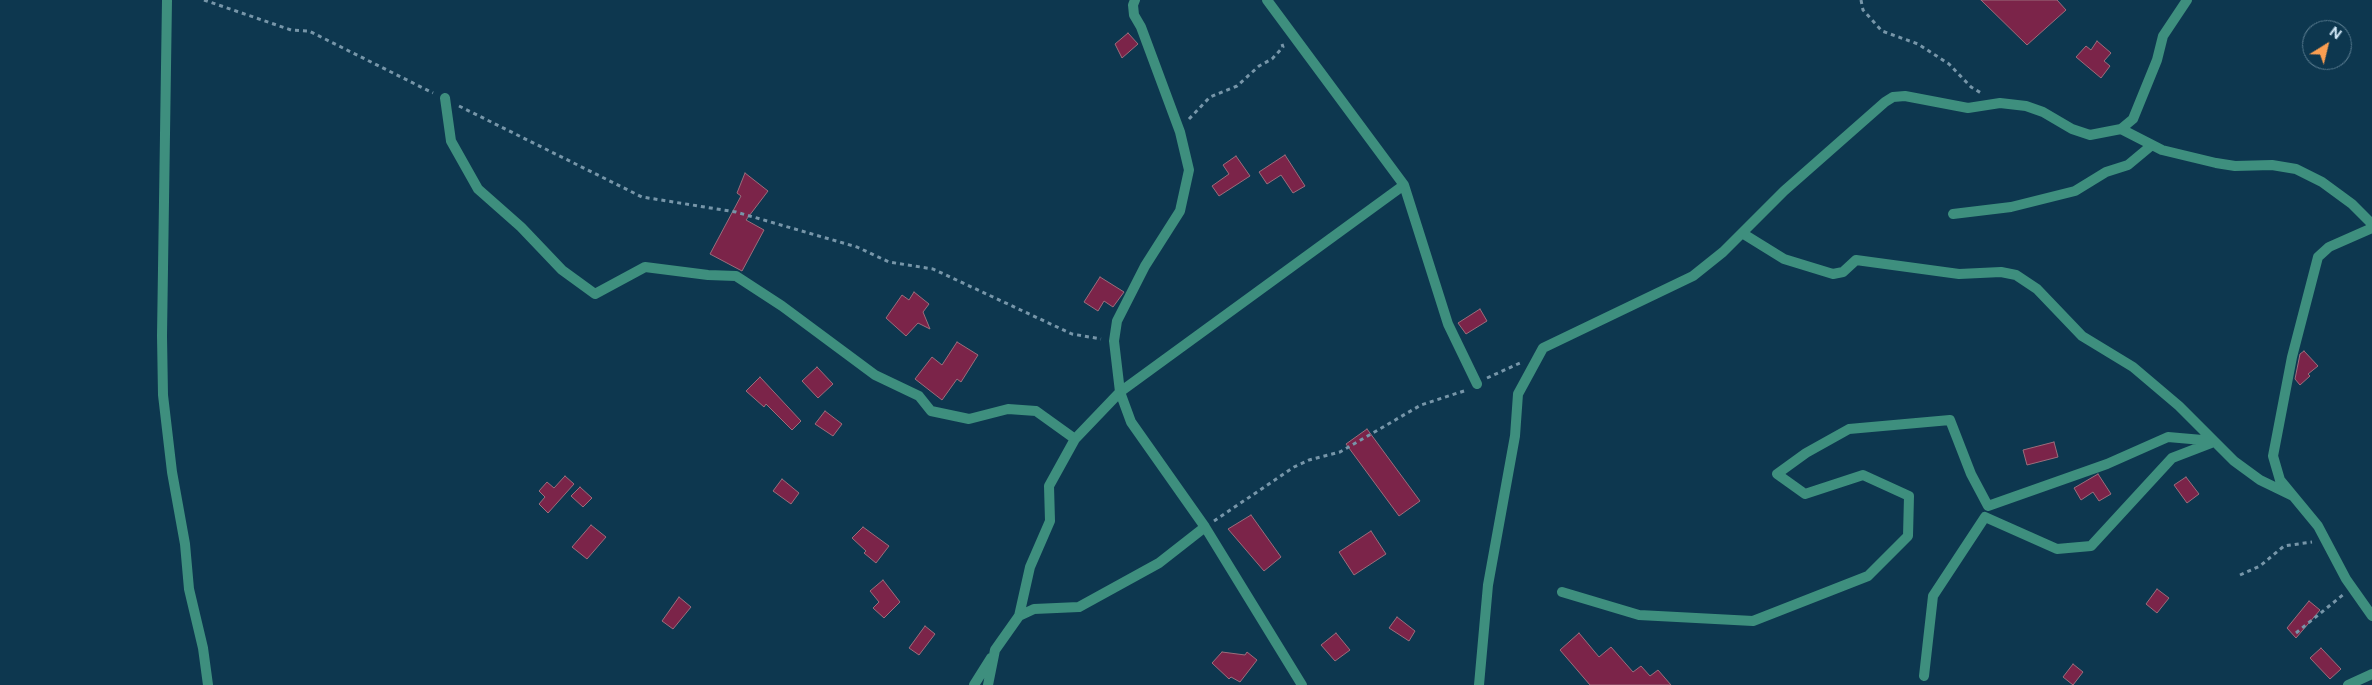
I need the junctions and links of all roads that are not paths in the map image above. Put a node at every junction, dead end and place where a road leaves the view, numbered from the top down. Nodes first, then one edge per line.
1 (167, 0) edge
2 (1135, 0) edge
3 (1267, 0) edge
4 (2187, 0) edge
5 (445, 98) road end
6 (2120, 129) junction
7 (2152, 145) junction
8 (1404, 185) junction
9 (1953, 214) dead end
10 (2372, 226) edge
11 (1742, 233) junction
12 (1477, 384) road end
13 (1120, 392) junction
14 (1075, 440) junction
15 (2214, 441) junction
16 (2293, 496) junction
17 (1205, 528) junction
18 (1562, 592) dead end
19 (1019, 616) junction
20 (2372, 616) edge
21 (995, 650) junction
22 (2372, 674) edge
23 (1924, 676) dead end
24 (208, 685) edge
25 (974, 685) edge
26 (988, 685) edge
27 (1302, 685) edge
28 (1479, 685) edge
29 (2348, 685) edge

1 - 24 street
2 - 13 street
3 - 8 street
4 - 6 street
5 - 14 street
6 - 7 street
6 - 11 street
7 - 9 street
7 - 10 street
8 - 12 street
8 - 13 street
10 - 16 street
11 - 15 street
11 - 28 street
13 - 14 street
13 - 17 street
14 - 19 street
15 - 16 street
15 - 18 street
15 - 23 street
16 - 20 street
17 - 19 street
17 - 27 street
19 - 21 street
21 - 25 street
21 - 26 street
22 - 29 street

